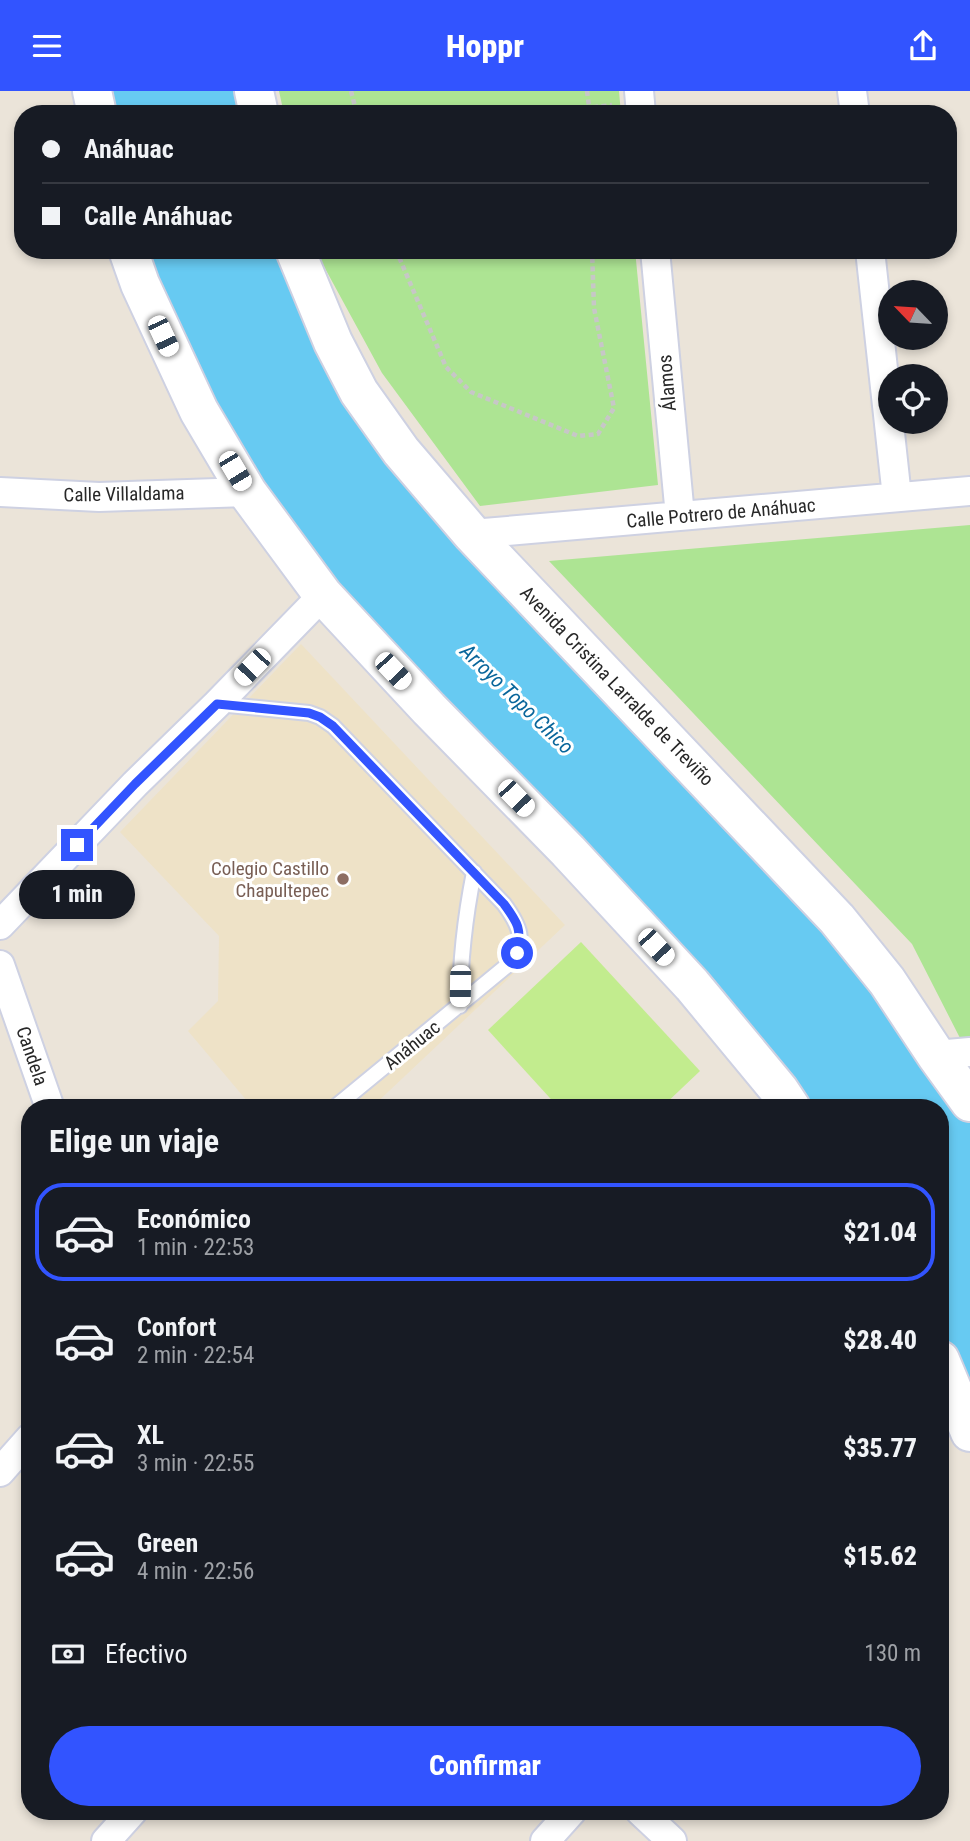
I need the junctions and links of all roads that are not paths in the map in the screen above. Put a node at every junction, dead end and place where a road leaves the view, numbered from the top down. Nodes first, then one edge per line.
1 (131, 259) edge
2 (299, 259) edge
3 (656, 259) edge
4 (871, 259) edge
5 (970, 491) edge
6 (0, 492) edge
7 (247, 492) junction
8 (897, 497) junction
9 (680, 516) junction
10 (472, 534) junction
11 (323, 595) junction
12 (217, 704) junction
13 (474, 871) junction
14 (0, 925) edge
15 (0, 965) edge
16 (460, 1006) junction
17 (953, 1054) edge
18 (47, 1099) edge
19 (345, 1099) edge
20 (785, 1099) edge
21 (970, 1102) edge
22 (949, 1382) edge
23 (970, 1432) edge
24 (21, 1448) edge
25 (0, 1472) edge
26 (125, 1820) edge
27 (564, 1820) edge
28 (650, 1820) edge
29 (106, 1841) edge
30 (545, 1841) edge
31 (672, 1841) edge

1 - 7 main road
2 - 10 main road, Avenida Cristina Larralde de Treviño
3 - 9 street, Álamos
4 - 8 street
5 - 8 street, Calle Potrero de Anáhuac
6 - 7 street, Calle Villaldama
7 - 11 main road
8 - 9 street, Calle Potrero de Anáhuac
9 - 10 street, Calle Potrero de Anáhuac
10 - 17 main road, Avenida Cristina Larralde de Treviño
11 - 12 street
11 - 20 main road
12 - 13 lane, Anáhuac
12 - 14 street
13 - 16 lane
13 - 16 lane, Anáhuac
15 - 18 street, Candela
16 - 19 lane, Anáhuac
17 - 21 main road, Avenida Cristina Larralde de Treviño
22 - 23 main road
24 - 25 street
26 - 29 street
27 - 30 street
28 - 31 street

